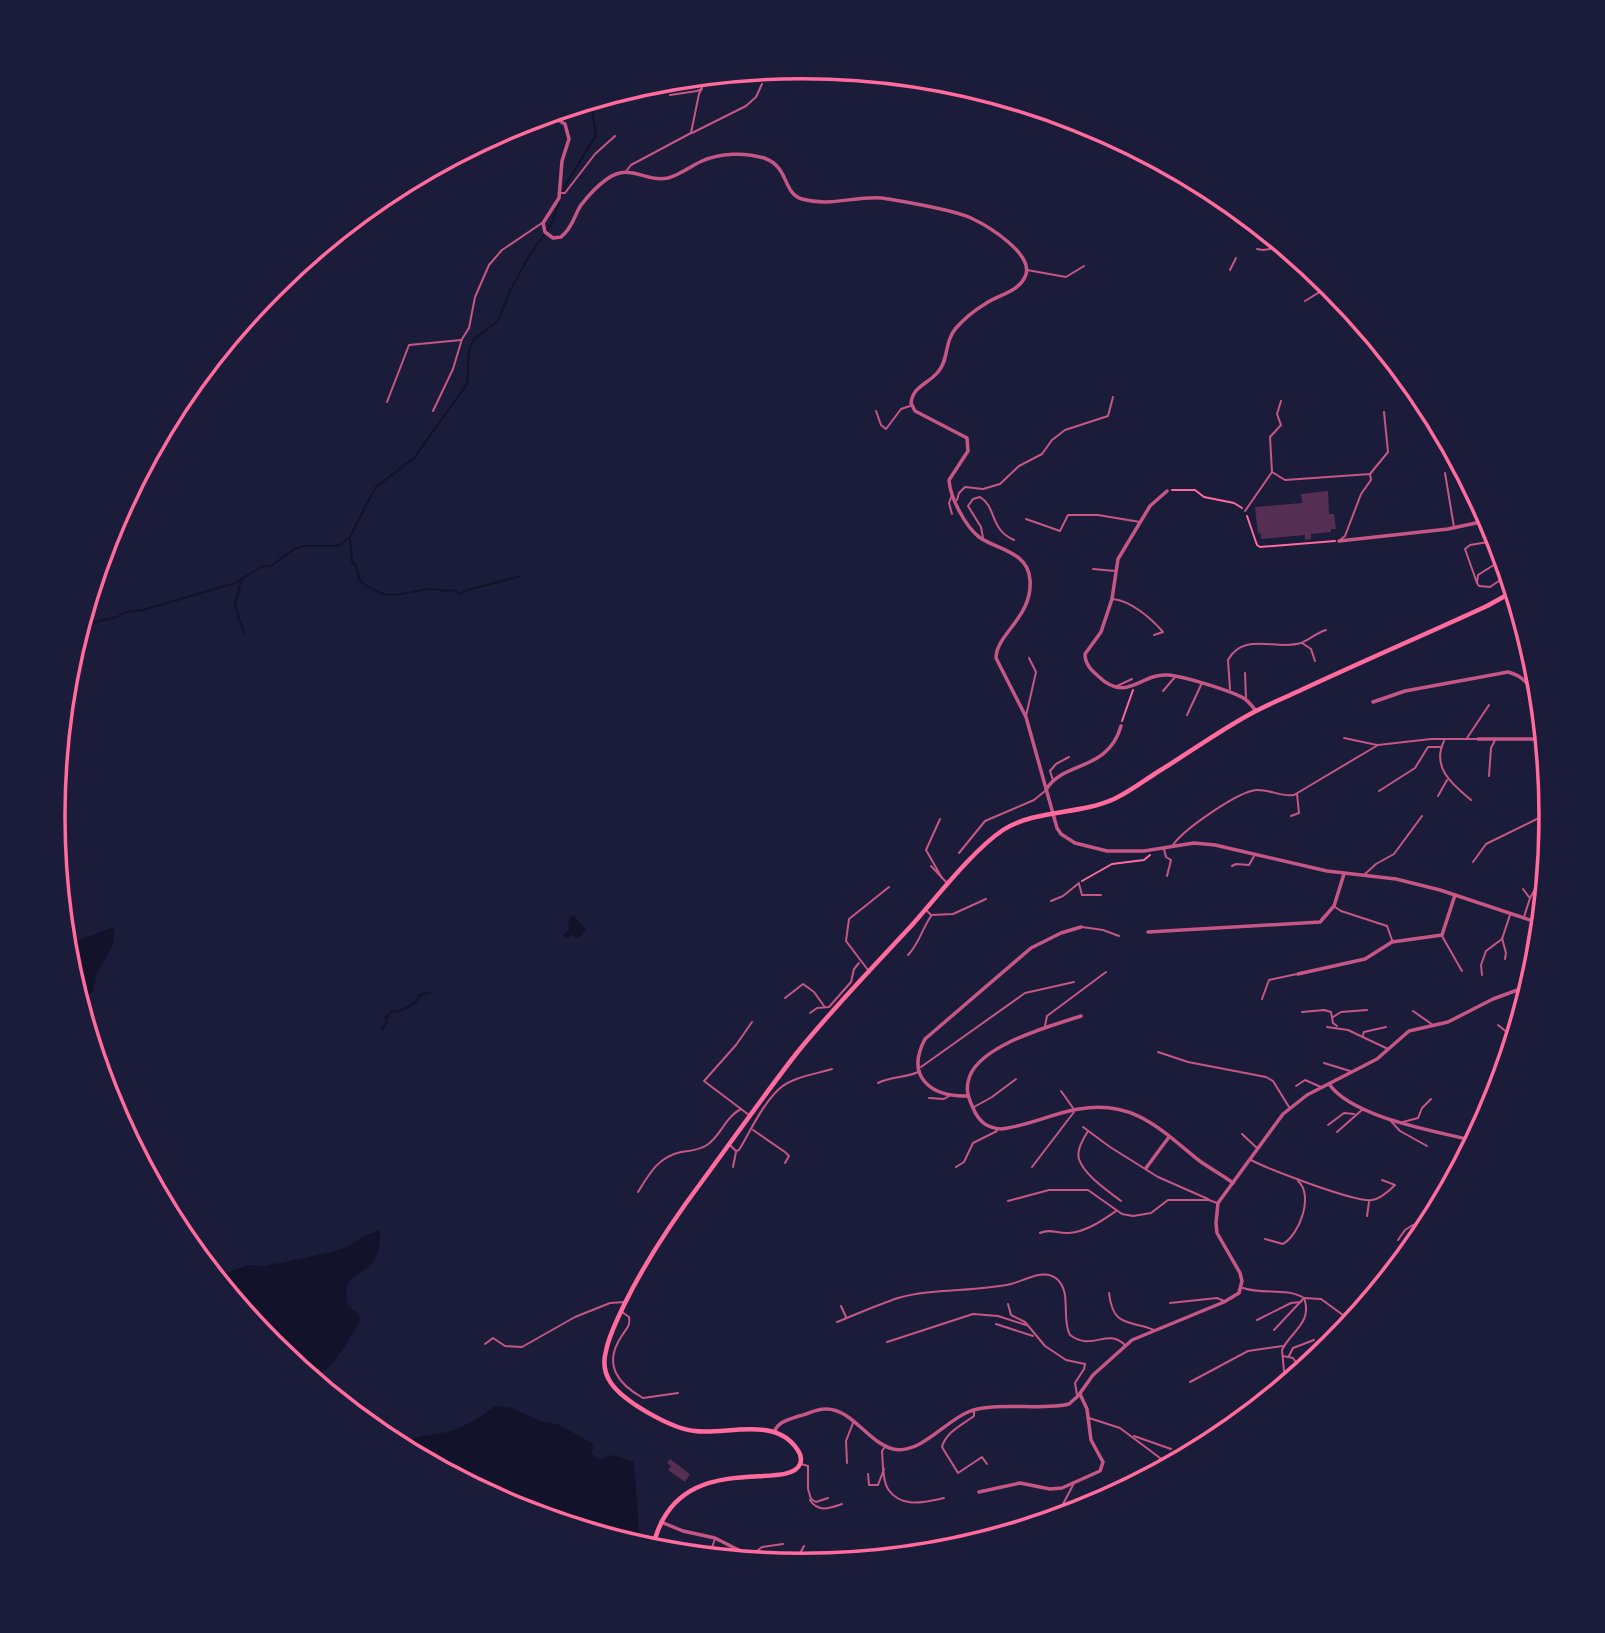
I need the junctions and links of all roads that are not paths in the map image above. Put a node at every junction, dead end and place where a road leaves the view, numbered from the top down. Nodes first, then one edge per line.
1 (762, 84) dead end
2 (702, 88) joint
3 (670, 95) dead end
4 (559, 120) edge
5 (691, 133) junction
6 (615, 136) dead end
7 (627, 171) junction
8 (560, 193) junction
9 (543, 223) junction
10 (1258, 249) dead end
11 (1273, 249) edge
12 (1236, 258) dead end
13 (1084, 266) dead end
14 (1230, 270) dead end
15 (1027, 271) junction
16 (1320, 292) edge
17 (1305, 301) dead end
18 (462, 340) junction
19 (1113, 397) dead end
20 (1282, 401) dead end
21 (387, 402) dead end
22 (911, 406) junction
23 (433, 411) dead end
24 (876, 411) dead end
25 (1384, 412) dead end
26 (1272, 472) junction
27 (1445, 472) dead end
28 (1370, 474) junction
29 (1167, 491) road end
30 (952, 494) junction
31 (956, 501) junction
32 (1245, 511) road end
33 (952, 514) dead end
34 (1026, 519) dead end
35 (1141, 522) junction
36 (1479, 522) edge
37 (1454, 528) junction
38 (982, 539) junction
39 (1014, 540) dead end
40 (1339, 541) joint
41 (1487, 542) edge
42 (1495, 563) edge
43 (1093, 569) dead end
44 (1116, 572) junction
45 (1501, 579) edge
46 (1478, 583) junction
47 (1506, 597) edge
48 (1112, 599) junction
49 (1326, 629) dead end
50 (1154, 635) dead end
51 (1301, 643) junction
52 (1029, 658) dead end
53 (1315, 661) dead end
54 (1245, 673) dead end
55 (1175, 676) junction
56 (1132, 678) dead end
57 (1201, 684) junction
58 (1528, 685) edge
59 (1116, 687) junction
60 (1163, 691) dead end
61 (1231, 694) junction
62 (1246, 699) junction
63 (1373, 702) dead end
64 (1489, 705) dead end
65 (1256, 711) junction
66 (1187, 715) dead end
67 (1026, 717) junction
68 (1121, 726) road end
69 (1344, 738) dead end
70 (1495, 738) junction
71 (1536, 738) edge
72 (1467, 739) junction
73 (1478, 739) joint
74 (1444, 740) junction
75 (1378, 745) junction
76 (1441, 747) junction
77 (1069, 757) dead end
78 (1489, 776) dead end
79 (1447, 779) junction
80 (1053, 781) junction
81 (1046, 790) junction
82 (1379, 791) dead end
83 (1297, 793) junction
84 (1438, 796) dead end
85 (1471, 800) dead end
86 (1052, 814) junction
87 (1291, 816) dead end
88 (1422, 816) dead end
89 (1540, 817) edge
90 (940, 819) dead end
91 (1173, 846) junction
92 (1164, 848) junction
93 (959, 853) dead end
94 (1254, 855) junction
95 (1473, 862) dead end
96 (931, 866) dead end
97 (1231, 866) dead end
98 (1344, 874) junction
99 (1167, 876) dead end
100 (1365, 876) junction
101 (942, 878) junction
102 (949, 884) junction
103 (889, 887) dead end
104 (1537, 887) edge
105 (1522, 889) dead end
106 (1101, 895) dead end
107 (1455, 895) junction
108 (985, 898) dead end
109 (1530, 898) junction
110 (1051, 901) dead end
111 (1334, 906) junction
112 (926, 909) junction
113 (1511, 914) junction
114 (931, 915) junction
115 (1523, 918) junction
116 (1533, 921) edge
117 (1081, 927) joint
118 (1148, 932) dead end
119 (1442, 935) junction
120 (1119, 936) dead end
121 (1502, 937) junction
122 (1392, 942) junction
123 (908, 955) dead end
124 (1505, 959) dead end
125 (860, 962) junction
126 (869, 971) junction
127 (1462, 971) dead end
128 (1106, 972) dead end
129 (1298, 974) joint
130 (1482, 975) dead end
131 (1073, 982) dead end
132 (1519, 989) edge
133 (785, 998) dead end
134 (1262, 999) dead end
135 (825, 1007) junction
136 (1367, 1010) dead end
137 (1413, 1011) dead end
138 (1301, 1012) dead end
139 (810, 1013) dead end
140 (1081, 1016) dead end
141 (1333, 1018) junction
142 (752, 1022) dead end
143 (1434, 1025) junction
144 (1498, 1025) dead end
145 (1045, 1027) junction
146 (1327, 1027) dead end
147 (1337, 1027) junction
148 (1386, 1027) dead end
149 (1507, 1033) edge
150 (1363, 1036) junction
151 (1389, 1049) junction
152 (1158, 1052) dead end
153 (1324, 1063) dead end
154 (832, 1069) dead end
155 (918, 1071) junction
156 (1351, 1071) junction
157 (1016, 1079) dead end
158 (878, 1083) dead end
159 (1329, 1084) junction
160 (1296, 1086) dead end
161 (1322, 1087) junction
162 (1061, 1091) dead end
163 (950, 1096) junction
164 (968, 1096) junction
165 (929, 1098) dead end
166 (1431, 1098) dead end
167 (973, 1107) junction
168 (1290, 1108) junction
169 (1364, 1108) junction
170 (741, 1109) junction
171 (1075, 1110) junction
172 (750, 1115) junction
173 (1355, 1115) junction
174 (1389, 1119) junction
175 (1402, 1123) junction
176 (1328, 1125) dead end
177 (1083, 1127) dead end
178 (752, 1129) junction
179 (1001, 1129) junction
180 (1088, 1130) junction
181 (1337, 1132) dead end
182 (1242, 1134) dead end
183 (1169, 1137) junction
184 (1466, 1139) edge
185 (729, 1144) junction
186 (1427, 1146) dead end
187 (1258, 1149) junction
188 (736, 1151) junction
189 (1251, 1160) junction
190 (785, 1163) dead end
191 (733, 1167) dead end
192 (956, 1167) dead end
193 (1032, 1167) dead end
194 (1146, 1168) junction
195 (1297, 1180) junction
196 (1382, 1180) dead end
197 (1233, 1184) junction
198 (638, 1192) dead end
199 (1209, 1200) junction
200 (1007, 1201) dead end
201 (1121, 1201) dead end
202 (1369, 1201) junction
203 (1218, 1203) junction
204 (1117, 1210) junction
205 (1367, 1216) dead end
206 (1416, 1227) edge
207 (1040, 1233) dead end
208 (1265, 1239) dead end
209 (1398, 1240) dead end
210 (1242, 1288) junction
211 (1109, 1293) dead end
212 (1303, 1300) junction
213 (626, 1302) junction
214 (1224, 1302) junction
215 (1170, 1303) dead end
216 (1008, 1304) dead end
217 (841, 1306) dead end
218 (621, 1311) junction
219 (1347, 1314) edge
220 (846, 1318) junction
221 (1257, 1320) dead end
222 (837, 1322) dead end
223 (996, 1324) dead end
224 (1026, 1325) junction
225 (1274, 1330) dead end
226 (1156, 1331) junction
227 (1034, 1336) junction
228 (1314, 1339) dead end
229 (887, 1342) dead end
230 (485, 1344) dead end
231 (1126, 1345) junction
232 (1284, 1345) junction
233 (1282, 1356) junction
234 (1289, 1356) junction
235 (1296, 1364) edge
236 (1285, 1374) edge
237 (1190, 1382) dead end
238 (678, 1393) dead end
239 (1079, 1395) junction
240 (974, 1410) junction
241 (1088, 1418) junction
242 (853, 1422) junction
243 (773, 1433) junction
244 (1133, 1436) junction
245 (885, 1446) junction
246 (1171, 1448) dead end
247 (1162, 1460) edge
248 (848, 1463) dead end
249 (800, 1464) junction
250 (987, 1464) dead end
251 (884, 1468) junction
252 (867, 1474) dead end
253 (1074, 1484) junction
254 (979, 1492) dead end
255 (810, 1496) junction
256 (944, 1497) dead end
257 (828, 1498) dead end
258 (842, 1504) dead end
259 (1062, 1507) edge
260 (661, 1522) junction
261 (715, 1538) junction
262 (656, 1539) edge
263 (783, 1544) dead end
264 (804, 1546) dead end
265 (711, 1549) edge
266 (743, 1552) edge
267 (755, 1553) edge
268 (800, 1554) edge

1 - 5 lane
2 - 3 lane
2 - 5 lane
4 - 8 street
5 - 7 lane
6 - 8 lane
7 - 9 street
7 - 15 street
8 - 9 street
9 - 18 lane
10 - 11 lane
12 - 14 lane
13 - 15 lane
15 - 22 street
16 - 17 lane
18 - 21 lane
18 - 23 lane
19 - 31 lane
20 - 26 lane
22 - 24 lane
22 - 30 street
25 - 28 lane
26 - 28 lane
26 - 32 lane
27 - 37 lane
28 - 40 lane
29 - 35 street
30 - 31 street
30 - 33 lane
31 - 38 street
34 - 35 lane
35 - 44 street
36 - 37 street
37 - 40 street
38 - 39 lane
38 - 67 street
41 - 46 lane
42 - 46 lane
43 - 44 lane
44 - 48 street
45 - 46 lane
47 - 65 main road
48 - 50 lane
48 - 59 street
49 - 51 lane
51 - 53 lane
51 - 61 lane
52 - 67 lane
54 - 62 lane
55 - 57 street
55 - 59 street
55 - 60 lane
56 - 59 lane
57 - 61 street
57 - 66 lane
58 - 63 street
61 - 62 street
62 - 65 street
64 - 72 lane
65 - 86 main road
67 - 81 street
68 - 80 street
69 - 75 lane
70 - 71 street
70 - 73 street
70 - 78 lane
72 - 73 lane
72 - 74 lane
74 - 75 lane
74 - 76 lane
75 - 83 lane
76 - 79 lane
76 - 82 lane
77 - 80 lane
79 - 84 lane
79 - 85 lane
80 - 81 street
81 - 86 street
81 - 93 lane
83 - 87 lane
83 - 91 lane
86 - 92 street
86 - 102 main road
88 - 100 lane
89 - 95 lane
90 - 101 lane
91 - 92 street
91 - 94 street
92 - 99 lane
94 - 97 lane
94 - 98 street
96 - 101 lane
98 - 100 street
98 - 111 street
100 - 107 street
101 - 102 lane
102 - 112 main road
103 - 125 lane
104 - 109 lane
105 - 109 lane
106 - 110 lane
107 - 113 street
107 - 119 street
108 - 114 lane
109 - 115 lane
111 - 118 street
111 - 122 lane
112 - 114 lane
112 - 126 main road
113 - 115 street
113 - 121 lane
114 - 123 lane
115 - 116 street
117 - 120 lane
117 - 155 street
119 - 122 street
119 - 127 lane
121 - 124 lane
121 - 130 lane
122 - 129 street
125 - 126 lane
125 - 135 lane
126 - 172 main road
128 - 145 lane
129 - 134 lane
131 - 155 lane
132 - 143 street
133 - 135 lane
135 - 139 lane
136 - 141 lane
137 - 143 lane
138 - 141 lane
140 - 145 street
141 - 147 lane
142 - 170 lane
143 - 151 street
144 - 149 lane
145 - 164 street
146 - 147 lane
147 - 150 lane
148 - 150 lane
150 - 151 lane
151 - 156 street
152 - 168 lane
153 - 156 lane
154 - 178 lane
155 - 158 lane
155 - 163 street
156 - 159 street
157 - 167 lane
159 - 161 street
159 - 169 street
160 - 161 lane
161 - 168 street
162 - 171 lane
163 - 164 street
163 - 165 lane
164 - 167 street
166 - 175 lane
167 - 179 street
168 - 187 street
169 - 173 lane
169 - 174 street
170 - 172 lane
170 - 198 lane
171 - 179 street
171 - 183 street
171 - 193 lane
172 - 185 main road
173 - 176 lane
173 - 181 lane
174 - 175 street
174 - 186 lane
175 - 184 street
177 - 180 lane
178 - 188 lane
178 - 190 lane
179 - 192 lane
180 - 194 lane
180 - 201 lane
182 - 187 lane
183 - 194 street
183 - 197 street
185 - 188 lane
185 - 213 main road
187 - 189 street
188 - 191 lane
189 - 195 lane
189 - 197 street
194 - 199 lane
195 - 202 lane
195 - 208 lane
196 - 202 lane
197 - 203 street
199 - 203 lane
199 - 204 lane
200 - 204 lane
202 - 205 lane
203 - 210 street
204 - 207 lane
206 - 209 lane
210 - 212 lane
210 - 214 street
211 - 226 lane
212 - 219 lane
212 - 221 lane
212 - 225 lane
212 - 232 lane
213 - 218 main road
213 - 230 lane
214 - 215 lane
214 - 226 street
216 - 224 lane
217 - 220 lane
218 - 238 lane
218 - 243 main road
220 - 222 lane
220 - 231 lane
223 - 227 lane
224 - 227 lane
224 - 229 lane
226 - 231 street
227 - 239 lane
228 - 234 lane
231 - 239 street
232 - 233 lane
232 - 237 lane
233 - 234 lane
233 - 236 lane
234 - 235 lane
239 - 240 street
239 - 241 street
240 - 245 street
240 - 250 lane
241 - 244 lane
241 - 253 street
242 - 243 street
242 - 245 street
242 - 248 lane
243 - 249 main road
244 - 246 lane
244 - 247 lane
245 - 251 lane
249 - 255 lane
249 - 260 main road
251 - 252 lane
251 - 256 lane
253 - 254 street
253 - 259 lane
255 - 257 lane
255 - 258 lane
260 - 261 street
260 - 262 main road
261 - 265 lane
261 - 266 street
263 - 267 lane
264 - 268 lane

